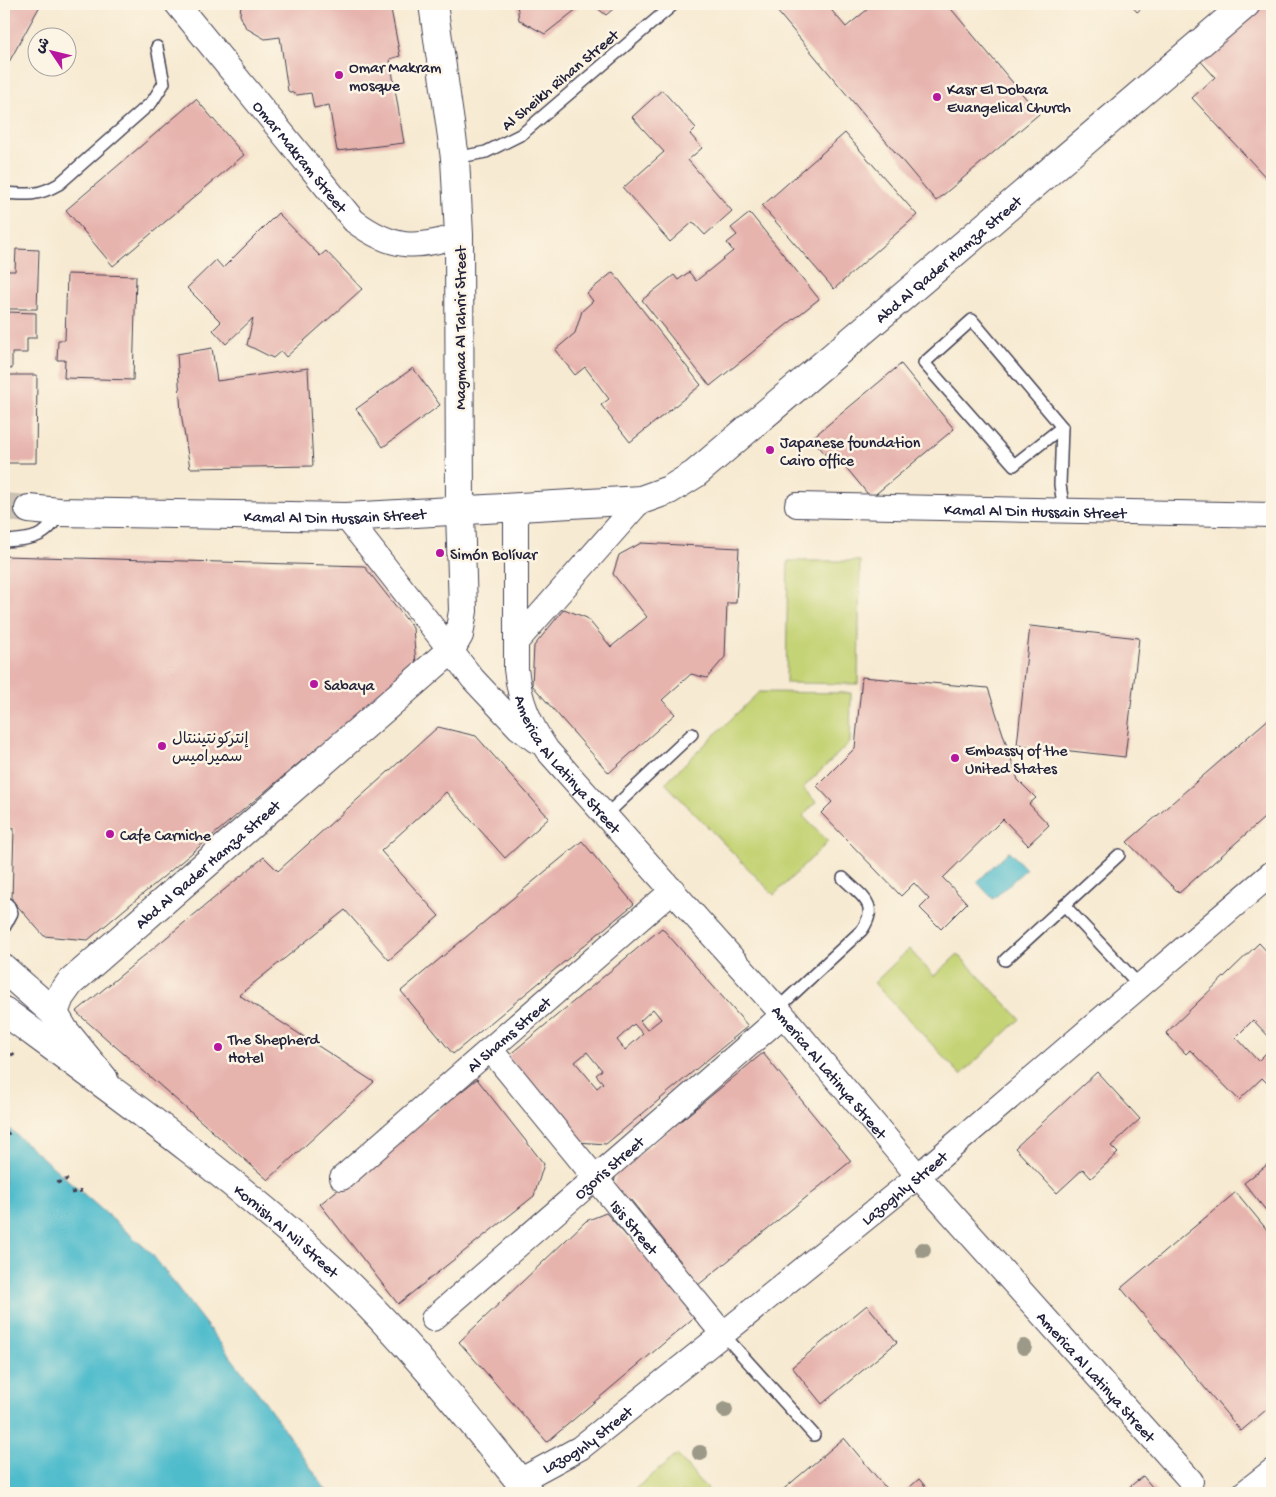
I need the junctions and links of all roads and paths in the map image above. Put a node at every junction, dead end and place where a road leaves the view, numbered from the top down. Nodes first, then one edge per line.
1 (177, 4) edge
2 (433, 4) edge
3 (674, 4) edge
4 (1246, 4) edge
5 (158, 48) dead end
6 (455, 158) junction
7 (4, 193) edge
8 (459, 236) junction
9 (1062, 427) junction
10 (641, 500) junction
11 (797, 505) dead end
12 (29, 508) tunnel mouth
13 (516, 509) junction
14 (1064, 510) junction
15 (460, 511) junction
16 (60, 512) junction
17 (1272, 515) edge
18 (346, 517) junction
19 (4, 541) edge
20 (517, 641) junction
21 (450, 651) junction
22 (692, 734) dead end
23 (547, 750) junction
24 (607, 814) junction
25 (1119, 855) dead end
26 (1272, 873) edge
27 (843, 878) dead end
28 (673, 890) junction
29 (4, 901) edge
30 (1064, 905) junction
31 (4, 928) edge
32 (1006, 960) dead end
33 (4, 969) edge
34 (1140, 986) junction
35 (4, 1010) edge
36 (780, 1012) junction
37 (54, 1013) junction
38 (490, 1049) junction
39 (119, 1097) junction
40 (13, 1131) dead end
41 (6, 1135) dead end
42 (918, 1176) junction
43 (342, 1178) dead end
44 (596, 1178) junction
45 (68, 1179) dead end
46 (58, 1183) dead end
47 (82, 1191) dead end
48 (71, 1193) dead end
49 (434, 1319) dead end
50 (723, 1334) junction
51 (814, 1435) dead end
52 (1272, 1471) edge
53 (1190, 1481) dead end
54 (524, 1487) edge
55 (1244, 1493) edge

1 - 8 street, Omar Makram Street
2 - 6 main road, Magmaa Al Tahrir Street
3 - 6 lane, Al Sheikh Rihan Street
4 - 10 main road, Abd Al Qader Hamza Street
5 - 7 lane
6 - 8 main road, Magmaa Al Tahrir Street
8 - 15 main road, Magmaa Al Tahrir Street
9 - 9 lane
9 - 14 lane
10 - 13 main road, Kamal Al Din Hussain Street
10 - 20 street
11 - 14 street, Kamal Al Din Hussain Street
12 - 16 main road, Kamal Al Din Hussain Street
13 - 15 main road, Kamal Al Din Hussain Street
13 - 20 street, America Al Latinya Street
14 - 17 street, Kamal Al Din Hussain Street
15 - 18 main road, Kamal Al Din Hussain Street
15 - 21 main road, Magmaa Al Tahrir Street
16 - 18 main road, Kamal Al Din Hussain Street
16 - 19 lane
18 - 21 street
20 - 23 street, America Al Latinya Street
21 - 23 street
21 - 37 main road, Abd Al Qader Hamza Street
22 - 24 lane
23 - 24 street, America Al Latinya Street
24 - 28 street, America Al Latinya Street
25 - 30 lane
26 - 34 street, Lazoghly Street
27 - 36 lane
28 - 36 street, America Al Latinya Street
28 - 38 street, Al Shams Street
29 - 31 lane
30 - 32 lane
30 - 34 lane
33 - 37 main road
34 - 42 street, Lazoghly Street
35 - 39 main road, Kornish Al Nil Street
36 - 42 street, America Al Latinya Street
36 - 44 street, Ozoris Street
37 - 39 main road
38 - 43 street, Al Shams Street
38 - 44 street, Isis Street
39 - 54 main road, Kornish Al Nil Street
40 - 41 path
42 - 50 street, Lazoghly Street
42 - 53 street, America Al Latinya Street
44 - 49 street, Ozoris Street
44 - 50 street, Isis Street
45 - 46 path
47 - 48 path
50 - 51 lane
50 - 54 street, Lazoghly Street
52 - 55 street

